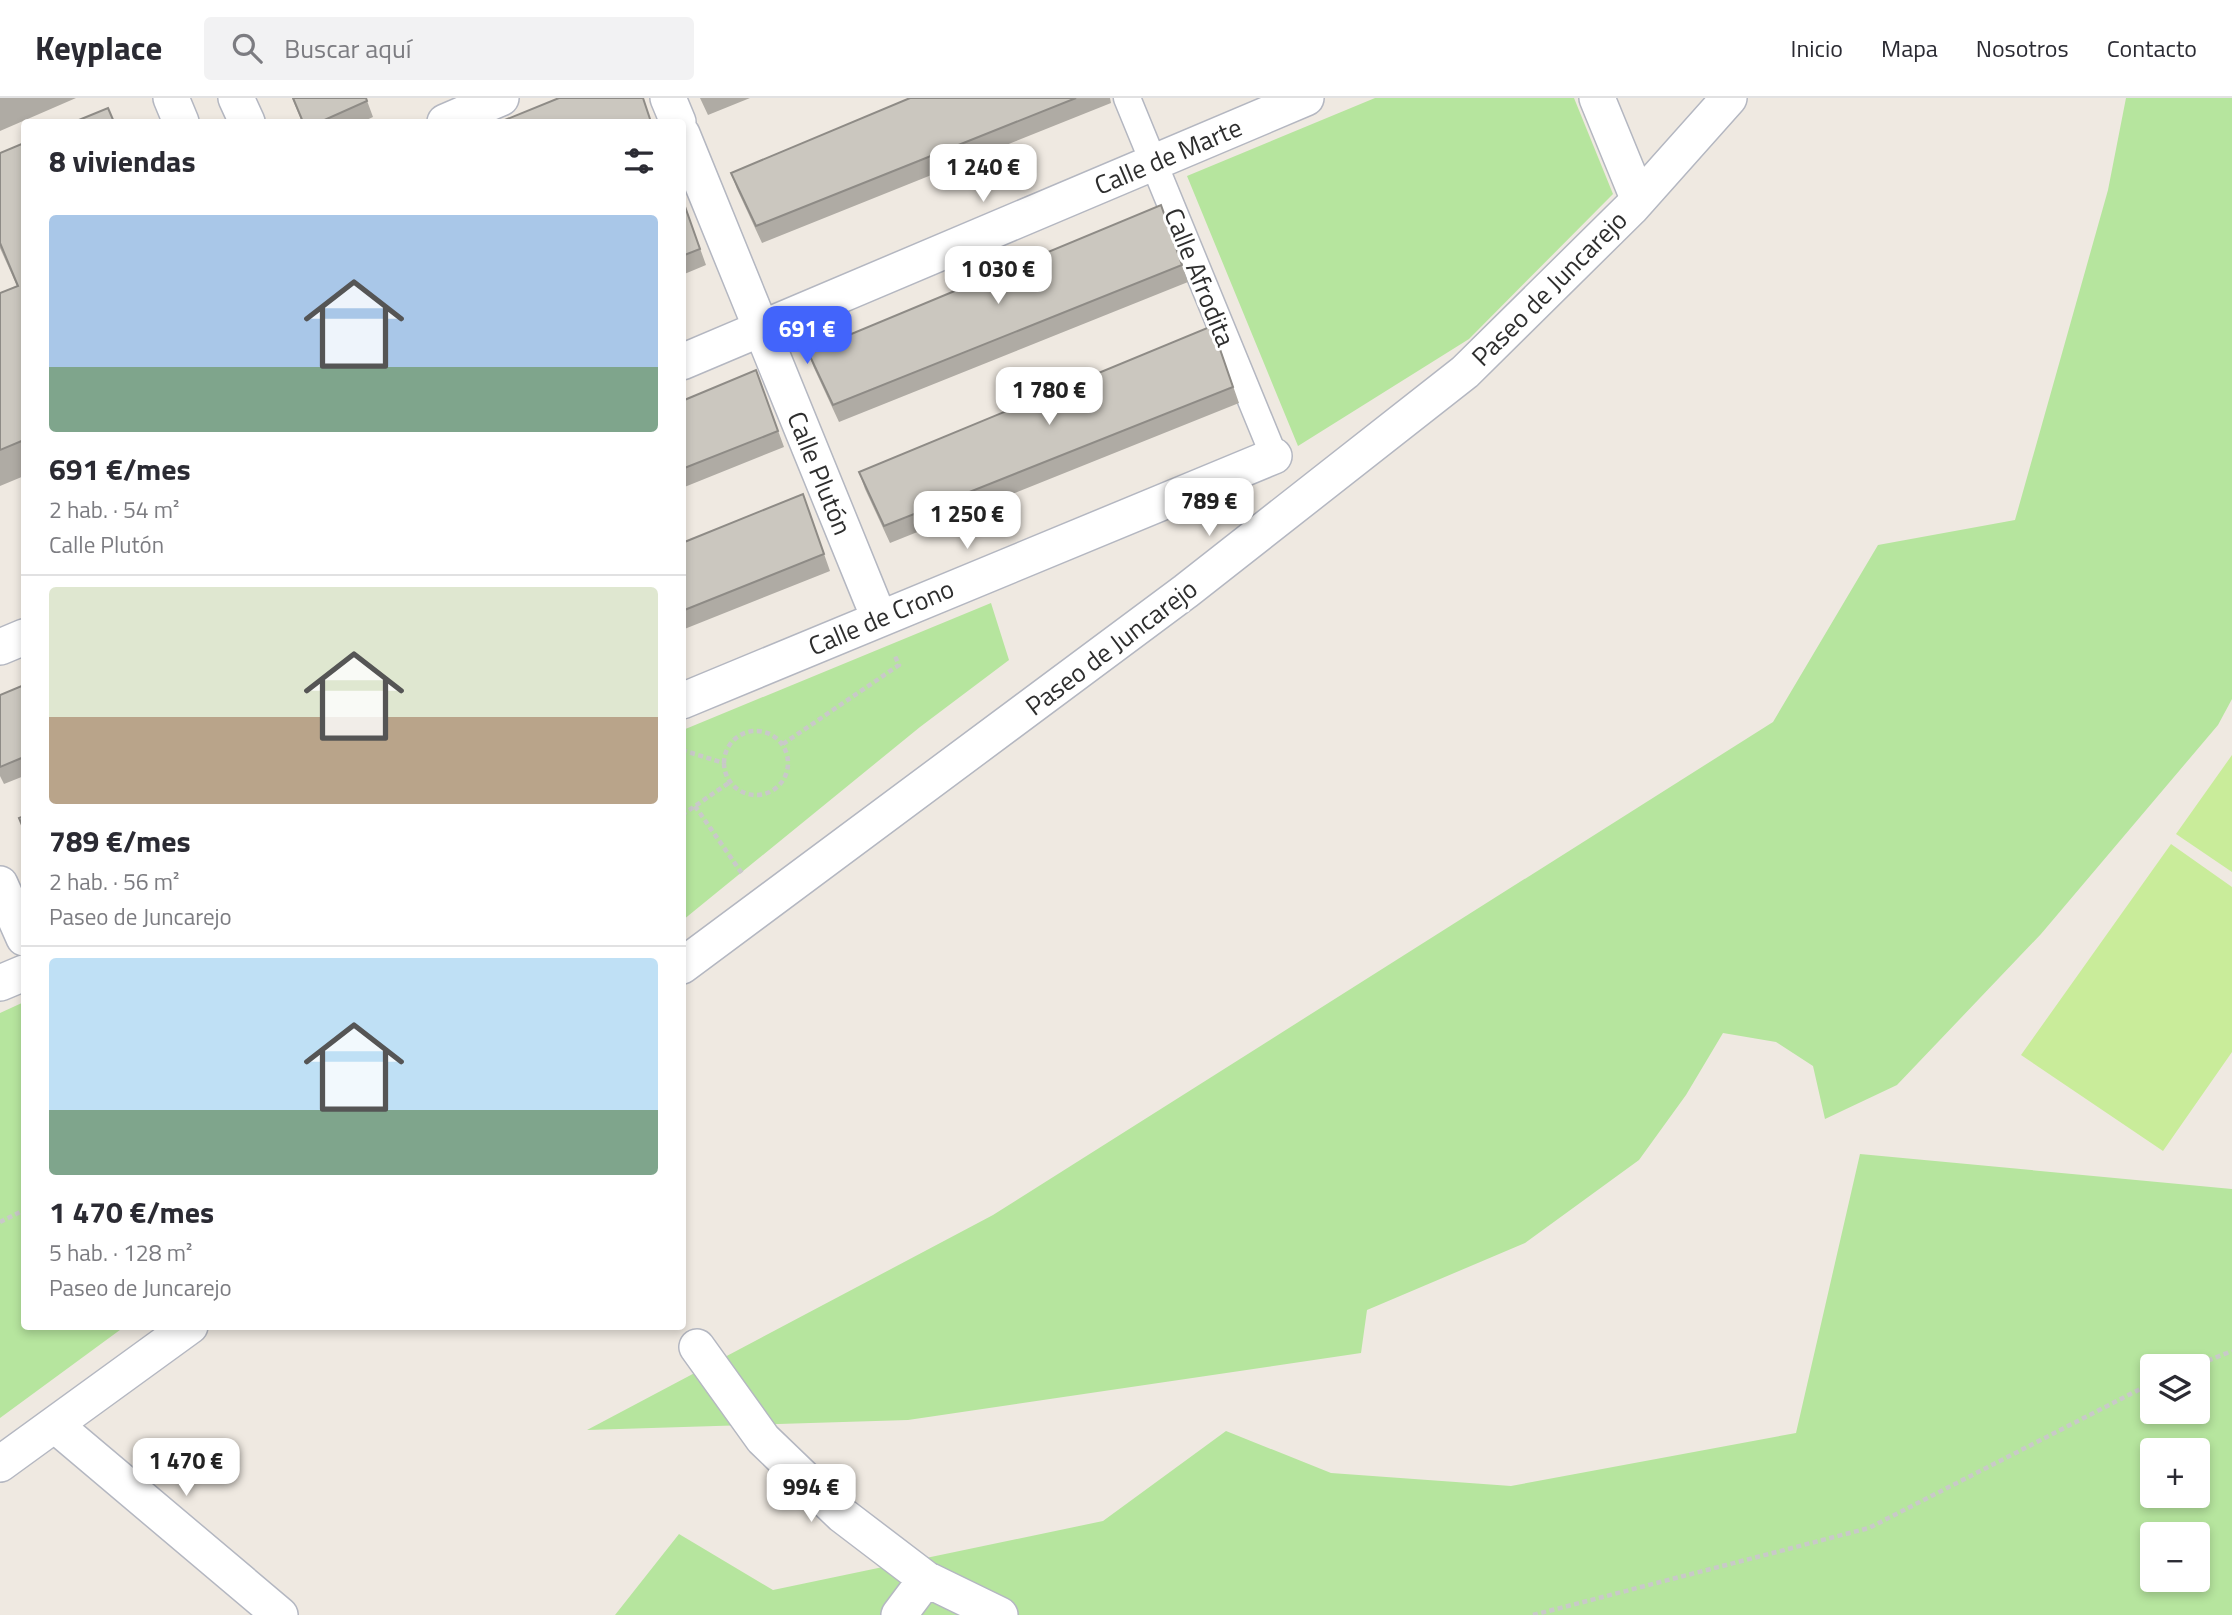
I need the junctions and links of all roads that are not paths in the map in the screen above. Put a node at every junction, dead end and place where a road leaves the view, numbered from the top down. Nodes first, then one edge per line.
1 (171, 98) edge
2 (236, 98) edge
3 (501, 98) edge
4 (668, 98) edge
5 (1127, 98) edge
6 (1306, 98) edge
7 (1597, 98) edge
8 (1729, 98) edge
9 (180, 119) edge
10 (246, 119) edge
11 (452, 119) edge
12 (677, 119) edge
13 (686, 144) edge
14 (1153, 163) junction
15 (1638, 198) junction
16 (761, 329) junction
17 (686, 360) edge
18 (1274, 456) joint
19 (879, 618) junction
20 (21, 638) edge
21 (0, 647) edge
22 (686, 699) edge
23 (0, 884) edge
24 (21, 931) edge
25 (686, 963) edge
26 (21, 974) edge
27 (0, 983) edge
28 (185, 1330) edge
29 (697, 1347) dead end
30 (55, 1425) junction
31 (0, 1464) edge
32 (926, 1579) junction
33 (280, 1615) edge
34 (899, 1615) edge
35 (1000, 1615) edge

1 - 9 street
2 - 10 street
3 - 11 street
4 - 12 street
5 - 14 street, Calle Afrodita
6 - 14 street, Calle de Marte
7 - 15 street
8 - 15 street, Paseo de Juncarejo
13 - 16 street, Calle Plutón
14 - 16 street, Calle de Marte
14 - 18 street, Calle Afrodita
15 - 25 street, Paseo de Juncarejo
16 - 17 street, Calle de Marte
16 - 19 street, Calle Plutón
18 - 19 street, Calle de Crono
19 - 22 street, Calle de Crono
20 - 21 street
23 - 24 street
26 - 27 street
28 - 30 street
29 - 32 street
30 - 31 street
30 - 33 street
32 - 34 street
32 - 35 street

